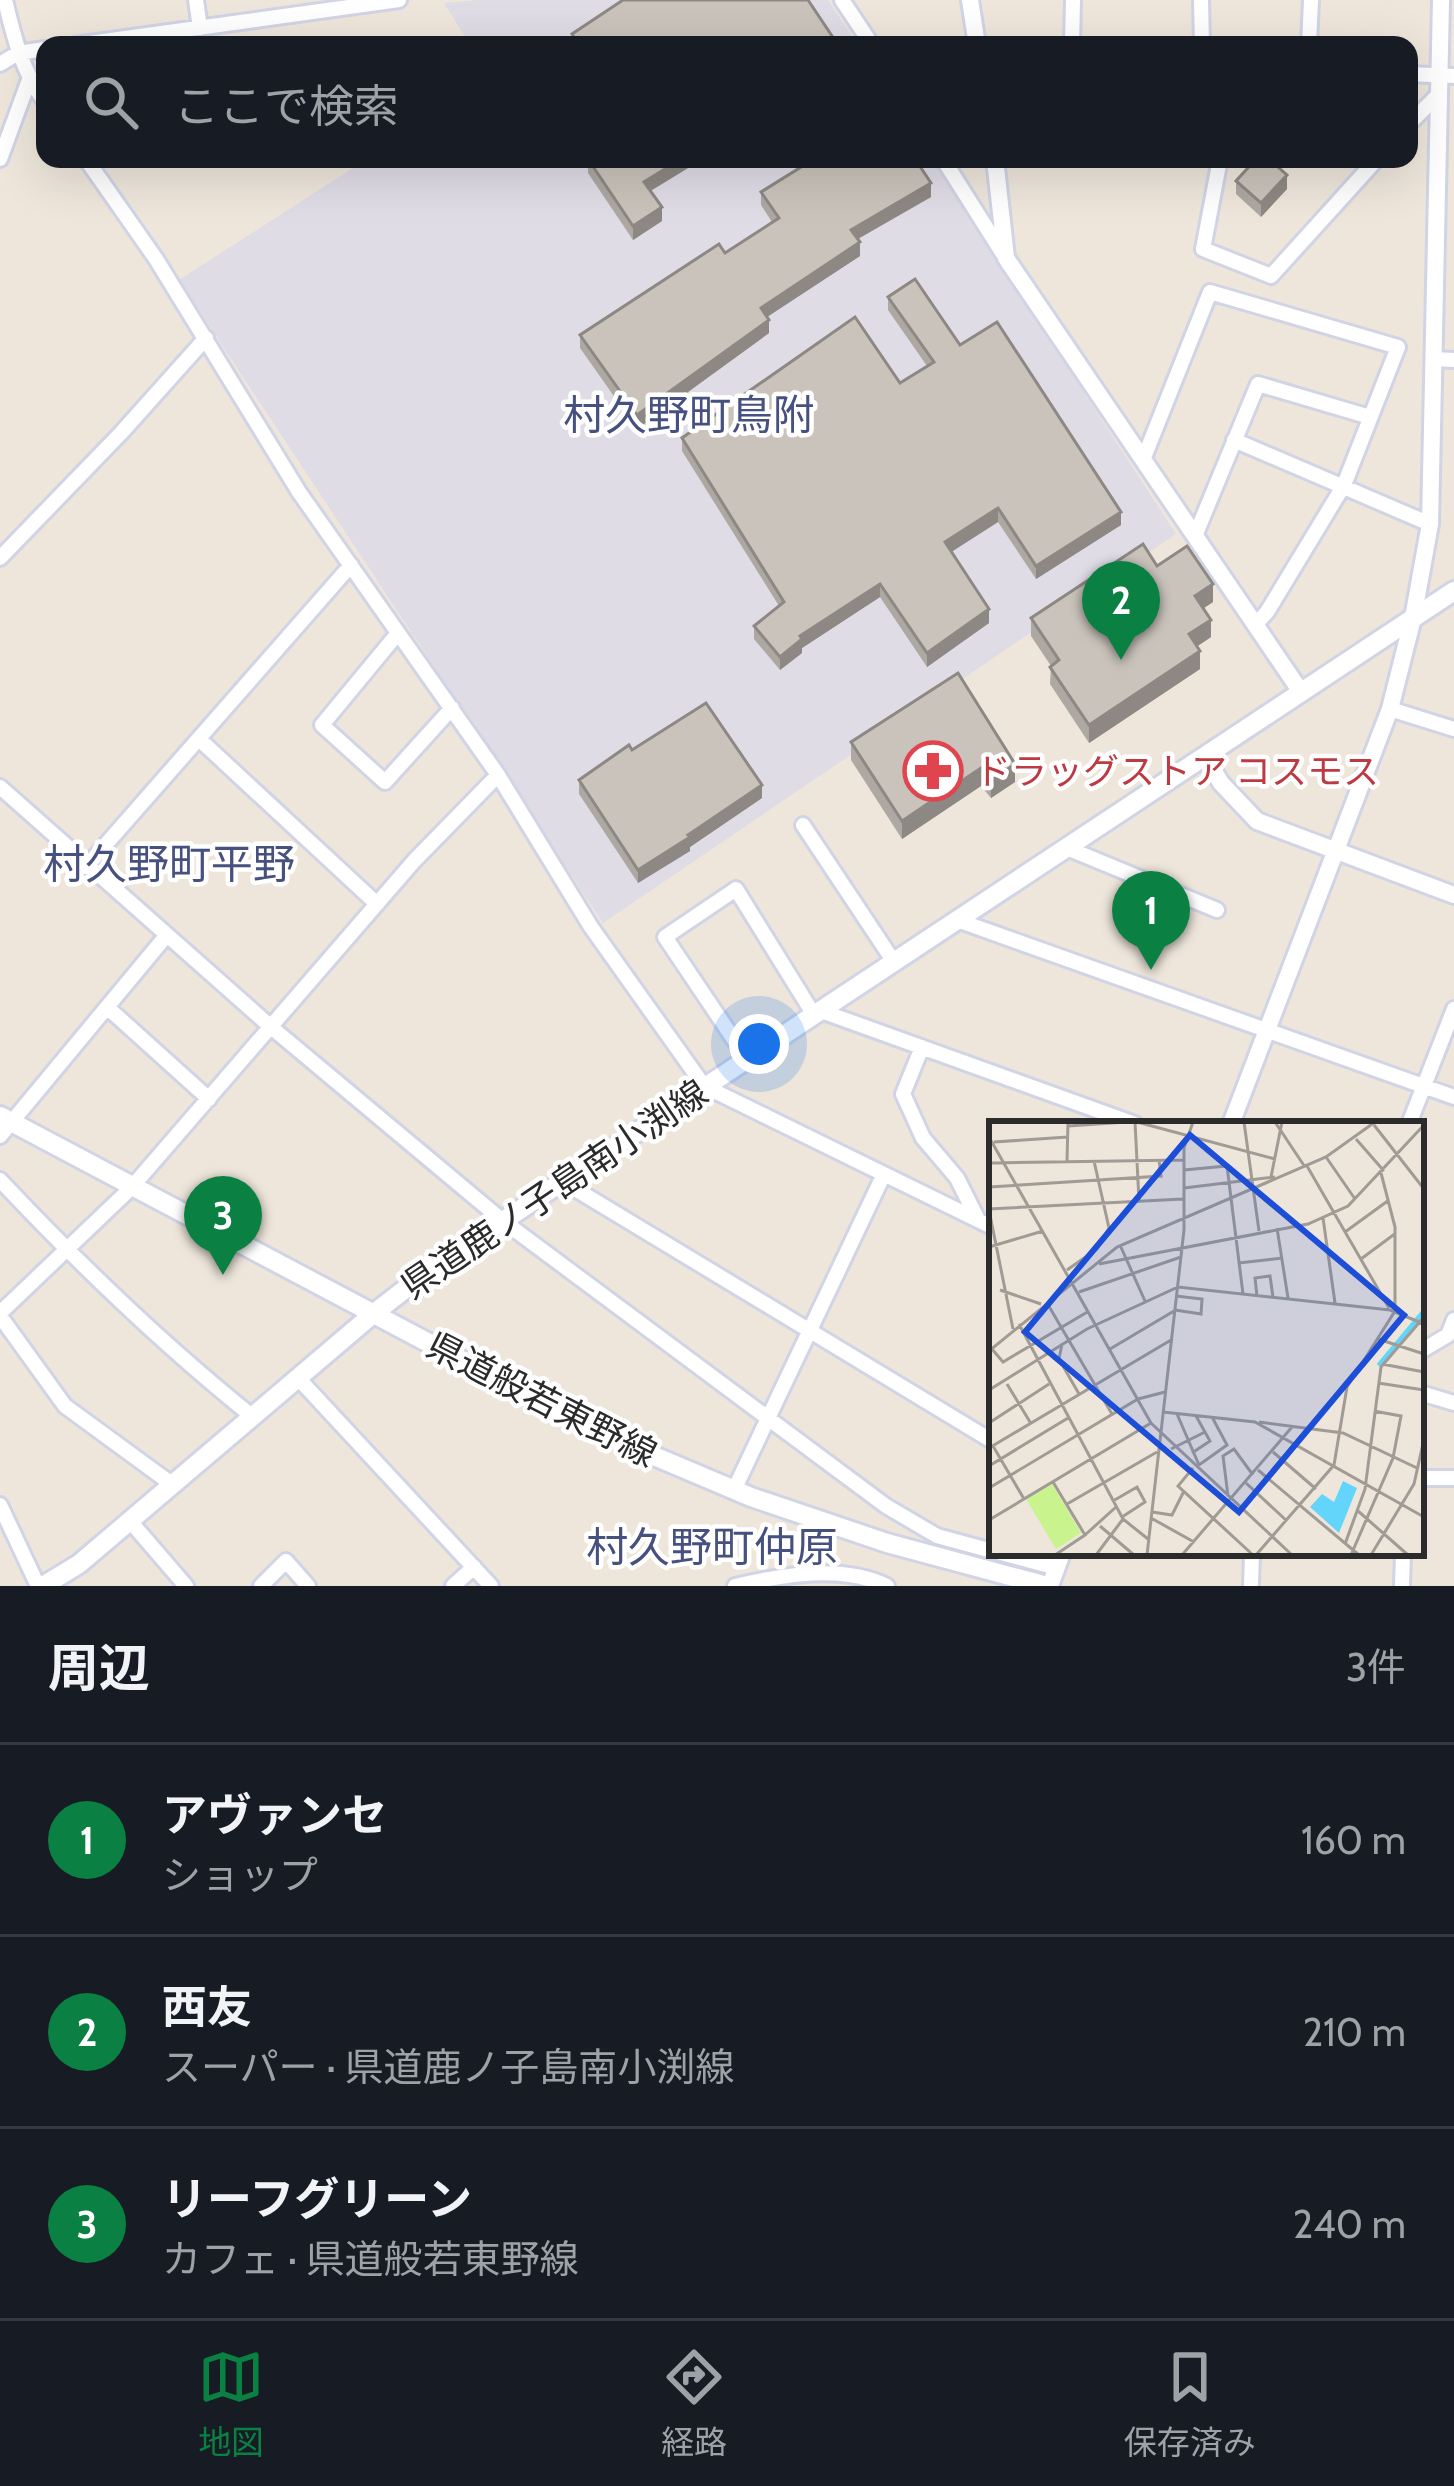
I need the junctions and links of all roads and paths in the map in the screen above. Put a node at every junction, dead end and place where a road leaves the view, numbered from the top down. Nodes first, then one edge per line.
1 (5, 0) edge
2 (196, 0) edge
3 (842, 0) edge
4 (970, 0) edge
5 (1073, 0) edge
6 (1201, 0) edge
7 (1311, 0) edge
8 (1441, 0) edge
9 (389, 1) edge
10 (200, 28) junction
11 (141, 36) edge
12 (866, 36) edge
13 (976, 36) edge
14 (1072, 36) edge
15 (1202, 36) edge
16 (1309, 36) edge
17 (36, 50) edge
18 (18, 53) junction
19 (0, 64) edge
20 (1447, 75) edge
21 (29, 80) junction
22 (36, 90) edge
23 (1439, 94) junction
24 (1418, 115) edge
25 (0, 159) edge
26 (92, 168) edge
27 (950, 168) edge
28 (996, 168) edge
29 (1218, 168) edge
30 (1369, 168) edge
31 (974, 207) junction
32 (1001, 213) junction
33 (1006, 258) junction
34 (206, 338) junction
35 (1433, 359) junction
36 (1454, 360) edge
37 (1370, 416) junction
38 (1234, 440) junction
39 (1143, 460) junction
40 (1342, 488) junction
41 (1430, 524) junction
42 (1195, 536) junction
43 (0, 558) edge
44 (351, 566) junction
45 (1454, 591) edge
46 (1413, 617) junction
47 (1255, 625) junction
48 (398, 633) junction
49 (1301, 692) junction
50 (452, 708) junction
51 (1390, 709) junction
52 (1454, 729) edge
53 (199, 739) junction
54 (1204, 758) junction
55 (498, 775) junction
56 (0, 787) edge
57 (803, 825) dead end
58 (1067, 848) junction
59 (1333, 851) junction
60 (86, 867) junction
61 (1454, 895) edge
62 (377, 904) junction
63 (1216, 910) dead end
64 (957, 920) junction
65 (166, 936) junction
66 (894, 962) junction
67 (108, 1008) junction
68 (1454, 1010) edge
69 (818, 1013) junction
70 (271, 1027) junction
71 (1267, 1033) junction
72 (922, 1047) junction
73 (747, 1059) junction
74 (704, 1086) junction
75 (1423, 1087) junction
76 (1454, 1097) edge
77 (209, 1099) junction
78 (1128, 1121) edge
79 (1232, 1121) edge
80 (1410, 1121) edge
81 (4, 1125) edge
82 (884, 1174) junction
83 (0, 1180) edge
84 (562, 1181) junction
85 (131, 1188) junction
86 (503, 1221) junction
87 (985, 1224) edge
88 (65, 1250) junction
89 (374, 1314) junction
90 (0, 1315) edge
91 (1454, 1320) edge
92 (810, 1331) junction
93 (1424, 1349) edge
94 (298, 1378) junction
95 (1424, 1394) edge
96 (1454, 1402) edge
97 (769, 1416) junction
98 (253, 1417) junction
99 (989, 1439) edge
100 (172, 1485) junction
101 (734, 1490) junction
102 (0, 1505) edge
103 (130, 1521) junction
104 (989, 1550) edge
105 (1026, 1556) edge
106 (1252, 1556) edge
107 (1403, 1556) edge
108 (1059, 1560) edge
109 (474, 1567) junction
110 (41, 1586) edge
111 (187, 1586) edge
112 (261, 1586) edge
113 (308, 1586) edge
114 (453, 1586) edge
115 (491, 1586) edge
116 (735, 1586) edge
117 (887, 1586) edge
118 (1048, 1586) edge
119 (1251, 1586) edge
120 (1402, 1586) edge

1 - 18 street
2 - 10 street
3 - 12 street
4 - 13 street
5 - 14 street
6 - 15 street
7 - 16 street
8 - 20 street
9 - 10 street
10 - 11 street
17 - 18 street
18 - 19 street
18 - 21 street
20 - 23 street
21 - 22 street
21 - 25 street
23 - 24 street
23 - 35 street
26 - 34 street
27 - 31 street
28 - 32 street
29 - 30 street
31 - 32 street
31 - 33 street
32 - 33 street
33 - 39 street
34 - 43 street
34 - 44 street
35 - 36 street
35 - 41 street
37 - 38 street
37 - 39 street
37 - 40 street
38 - 40 street
38 - 42 street
39 - 42 street
40 - 41 street
40 - 47 street
41 - 46 street
42 - 47 street
44 - 48 street
44 - 53 street
45 - 46 main road, 県道鹿ノ子島南小渕線
46 - 49 main road, 県道鹿ノ子島南小渕線
46 - 51 street
47 - 49 street
48 - 50 street
48 - 50 street
49 - 54 main road, 県道鹿ノ子島南小渕線
50 - 55 street
51 - 52 street
51 - 59 street
53 - 60 street
53 - 62 street
54 - 58 main road, 県道鹿ノ子島南小渕線
54 - 59 street
55 - 62 street
55 - 74 street
56 - 60 street
57 - 66 street
58 - 63 street
58 - 64 main road, 県道鹿ノ子島南小渕線
59 - 61 street
59 - 71 street
60 - 65 street
62 - 70 street
64 - 66 main road, 県道鹿ノ子島南小渕線
64 - 71 street
65 - 67 street
65 - 70 street
66 - 69 main road, 県道鹿ノ子島南小渕線
67 - 77 street
67 - 81 street
68 - 75 street
69 - 72 street
69 - 73 main road, 県道鹿ノ子島南小渕線
69 - 73 street
70 - 77 street
70 - 86 street
71 - 75 street
71 - 79 street
72 - 78 street
72 - 87 street
73 - 74 main road, 県道鹿ノ子島南小渕線
74 - 82 street
74 - 84 main road, 県道鹿ノ子島南小渕線
75 - 76 street
75 - 80 street
77 - 85 street
81 - 85 main road, 県道般若東野線
82 - 87 street
82 - 92 street
83 - 88 street
84 - 86 main road, 県道鹿ノ子島南小渕線
84 - 92 street
85 - 88 street
85 - 89 main road, 県道般若東野線
86 - 89 main road, 県道鹿ノ子島南小渕線
86 - 97 street
88 - 90 street
88 - 98 street
89 - 94 main road, 県道鹿ノ子島南小渕線
89 - 101 main road, 県道般若東野線
90 - 100 street
91 - 93 street
92 - 97 street
92 - 99 street
94 - 98 main road, 県道鹿ノ子島南小渕線
94 - 109 street
95 - 96 street
97 - 101 street
97 - 104 street
98 - 100 main road, 県道鹿ノ子島南小渕線
100 - 103 main road, 県道鹿ノ子島南小渕線
101 - 118 main road, 県道般若東野線
102 - 110 street
103 - 110 main road, 県道鹿ノ子島南小渕線
103 - 111 street
105 - 108 street
106 - 119 street
107 - 120 street
108 - 118 street
109 - 114 street
109 - 115 street
112 - 113 street
116 - 117 street

